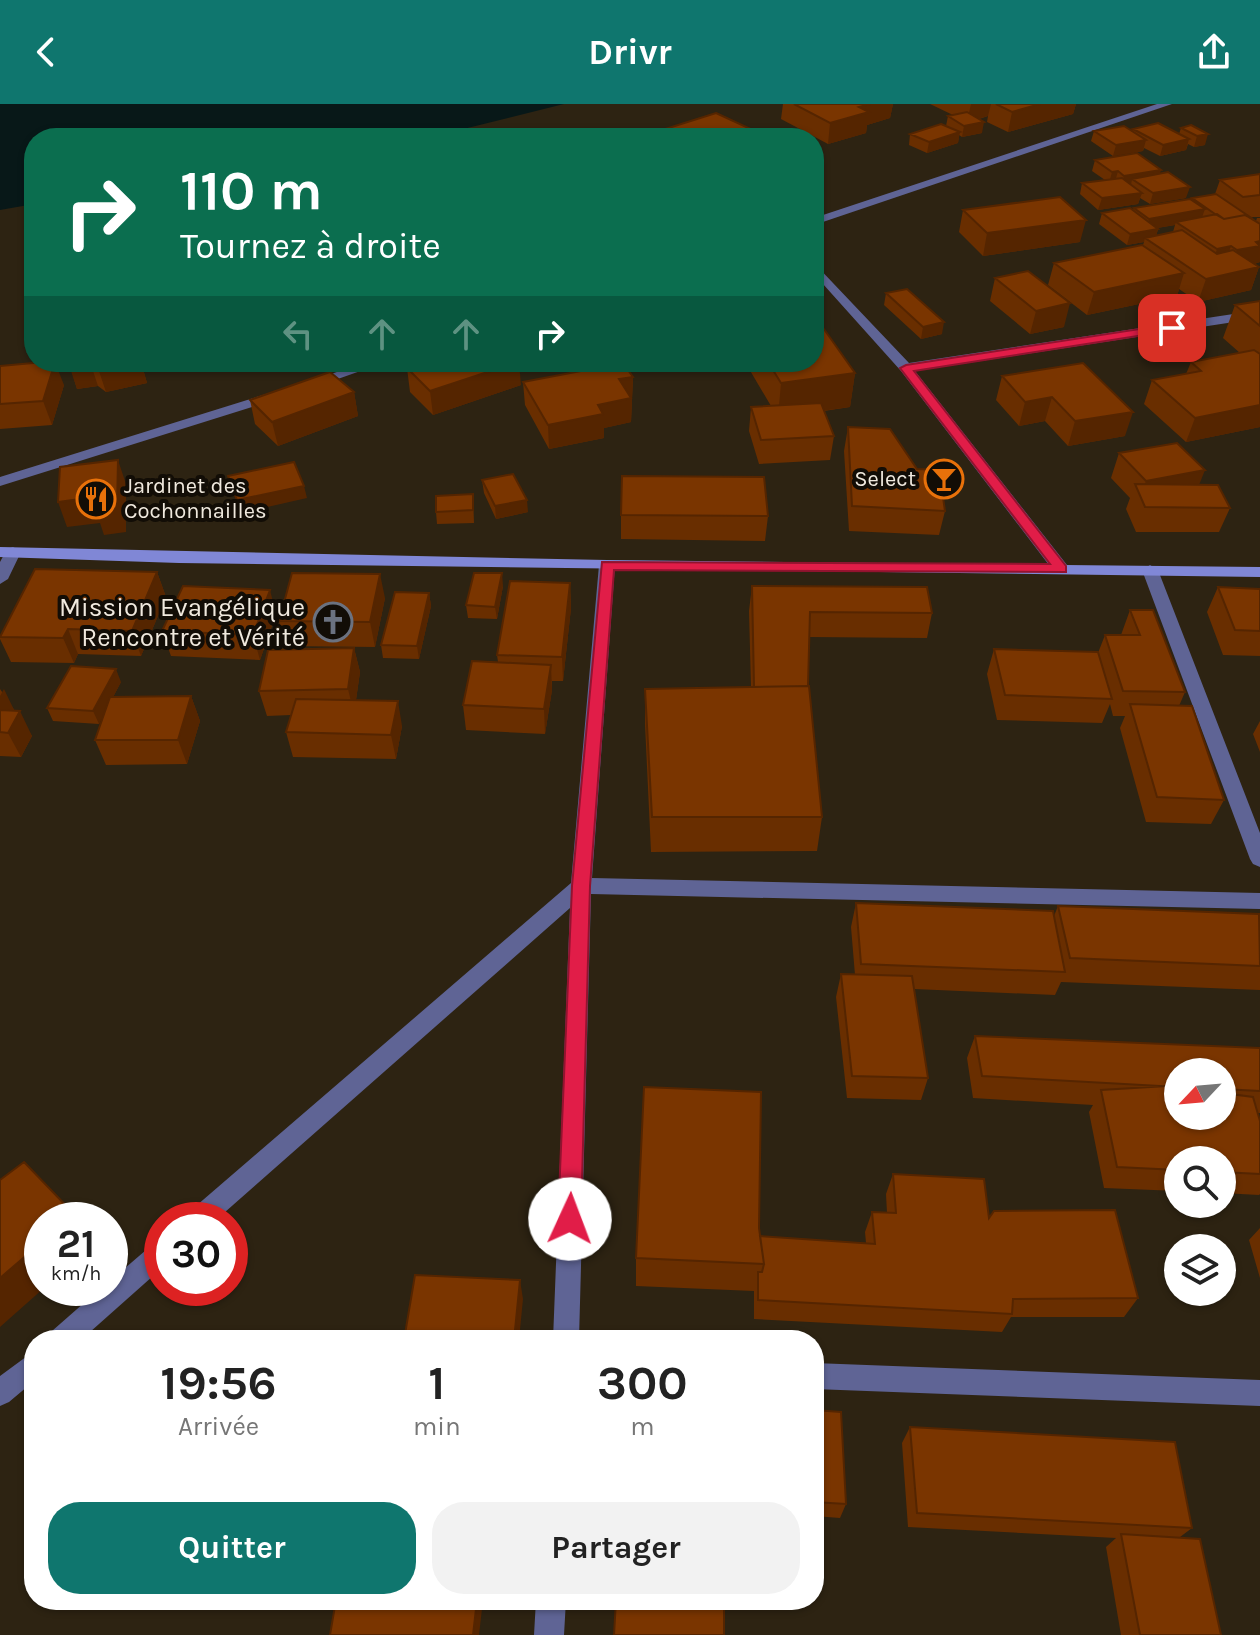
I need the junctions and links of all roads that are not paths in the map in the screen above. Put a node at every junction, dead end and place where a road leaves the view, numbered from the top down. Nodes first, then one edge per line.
1 (1167, 104) edge
2 (824, 219) edge
3 (824, 278) edge
4 (1260, 314) edge
5 (906, 368) junction
6 (347, 372) edge
7 (0, 482) edge
8 (6, 552) edge
9 (607, 565) junction
10 (1061, 569) junction
11 (1150, 570) junction
12 (1260, 572) edge
13 (0, 579) edge
14 (1260, 859) edge
15 (581, 886) junction
16 (1260, 901) edge
17 (219, 1202) edge
18 (144, 1268) edge
19 (72, 1330) edge
20 (566, 1330) edge
21 (24, 1373) edge
22 (824, 1376) edge
23 (0, 1393) edge
24 (1260, 1393) edge
25 (550, 1610) edge
26 (549, 1635) edge

1 - 2 street
3 - 5 street
4 - 5 street
5 - 10 street
6 - 7 street
8 - 9 street
8 - 13 street
9 - 10 street
9 - 15 street
10 - 11 street
11 - 12 street
11 - 14 street
15 - 16 street
15 - 17 street
15 - 20 street
18 - 19 street
21 - 23 street
22 - 24 street
25 - 26 street

